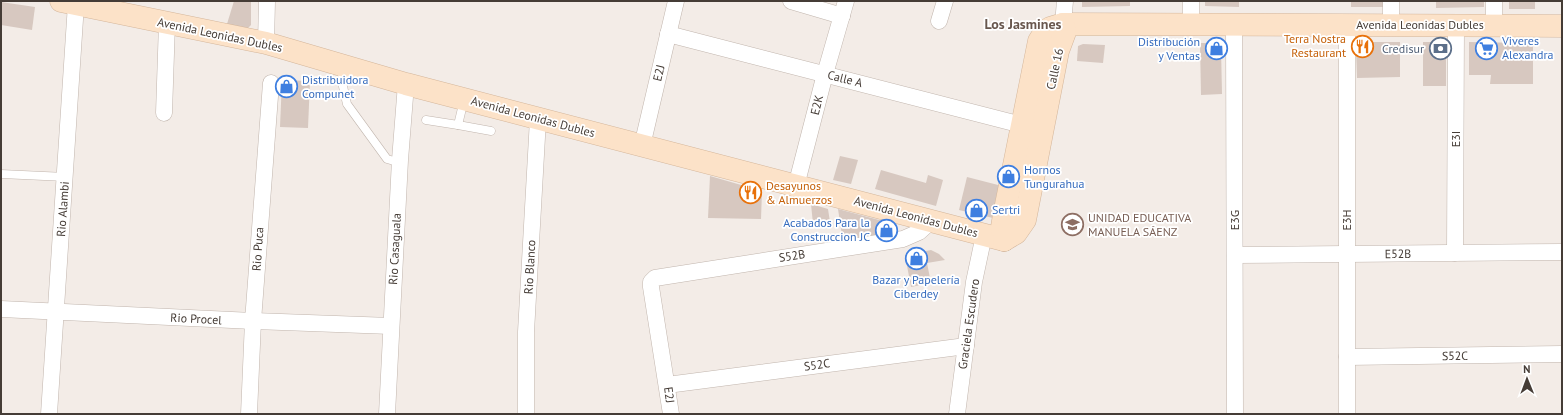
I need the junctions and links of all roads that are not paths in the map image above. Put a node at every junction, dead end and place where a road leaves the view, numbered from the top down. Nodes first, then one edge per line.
1 (267, 1) edge
2 (676, 1) edge
3 (791, 1) edge
4 (945, 1) edge
5 (1066, 1) edge
6 (1191, 1) edge
7 (1391, 1) edge
8 (1494, 1) edge
9 (68, 2) edge
10 (844, 8) edge
11 (939, 22) dead end
12 (167, 23) junction
13 (1062, 24) junction
14 (1347, 25) junction
15 (1391, 25) junction
16 (1456, 25) junction
17 (1494, 25) junction
18 (1191, 26) junction
19 (1234, 26) junction
20 (1562, 26) edge
21 (668, 34) junction
22 (266, 43) junction
23 (343, 66) junction
24 (825, 74) junction
25 (271, 84) dead end
26 (406, 84) junction
27 (464, 100) junction
28 (164, 113) dead end
29 (538, 119) junction
30 (426, 120) dead end
31 (458, 125) junction
32 (1022, 125) junction
33 (491, 131) dead end
34 (642, 146) junction
35 (400, 160) junction
36 (1, 174) edge
37 (66, 177) junction
38 (796, 186) junction
39 (930, 222) junction
40 (994, 238) junction
41 (1562, 252) edge
42 (1455, 253) junction
43 (1347, 254) junction
44 (1235, 255) junction
45 (651, 282) joint
46 (1, 309) edge
47 (56, 312) junction
48 (253, 321) junction
49 (391, 326) junction
50 (966, 346) junction
51 (1562, 354) edge
52 (1347, 357) junction
53 (667, 385) junction
54 (50, 414) edge
55 (249, 414) edge
56 (388, 414) edge
57 (526, 414) edge
58 (671, 414) edge
59 (957, 414) edge
60 (1235, 414) edge
61 (1347, 414) edge

1 - 22 street
2 - 21 street, E2J
3 - 10 street
4 - 11 street
5 - 13 street
6 - 18 street
7 - 15 street
8 - 17 street
9 - 12 main road, Avenida Leonidas Dubles
9 - 37 street, Rio Alambi
10 - 24 street, E2K
12 - 22 main road, Avenida Leonidas Dubles
12 - 28 street
13 - 18 main road, Avenida Leonidas Dubles
13 - 32 main road, Calle 16
13 - 40 main road, Calle 16
14 - 15 main road, Avenida Leonidas Dubles
14 - 19 main road, Avenida Leonidas Dubles
14 - 43 street, E3H
15 - 16 main road, Avenida Leonidas Dubles
16 - 17 main road, Avenida Leonidas Dubles
16 - 42 street, E3I
17 - 20 main road, Avenida Leonidas Dubles
18 - 19 main road, Avenida Leonidas Dubles
19 - 44 street, E3G
21 - 24 street, Calle A
21 - 34 street, E2J
22 - 23 main road, Avenida Leonidas Dubles
23 - 26 main road, Avenida Leonidas Dubles
23 - 35 lane
24 - 32 street, Calle A
24 - 38 street, E2K
25 - 48 street, Rio Puca
26 - 27 main road, Avenida Leonidas Dubles
26 - 35 street, Rio Casaguala
27 - 29 main road, Avenida Leonidas Dubles
27 - 31 lane
29 - 34 main road, Avenida Leonidas Dubles
29 - 57 street, Rio Blanco
30 - 31 lane
31 - 33 lane
32 - 40 main road, Calle 16
34 - 38 main road, Avenida Leonidas Dubles
35 - 49 street, Rio Casaguala
36 - 37 lane
37 - 47 street, Rio Alambi
38 - 39 main road, Avenida Leonidas Dubles
39 - 40 main road, Avenida Leonidas Dubles
39 - 45 street, S52B
40 - 50 street, Graciela Escudero
41 - 42 street, E52B
42 - 43 street, E52B
43 - 44 street, E52B
43 - 52 street, E3H
44 - 60 street, E3G
45 - 53 street, E2J
46 - 47 street, Rio Procel
47 - 48 street, Rio Procel
47 - 54 street, Rio Alambi
48 - 49 street, Rio Procel
48 - 55 street, Rio Puca
49 - 56 street, Rio Casaguala
50 - 53 street, S52C
50 - 59 street, Graciela Escudero
51 - 52 street, S52C
52 - 61 street, E3H
53 - 58 street, E2J

